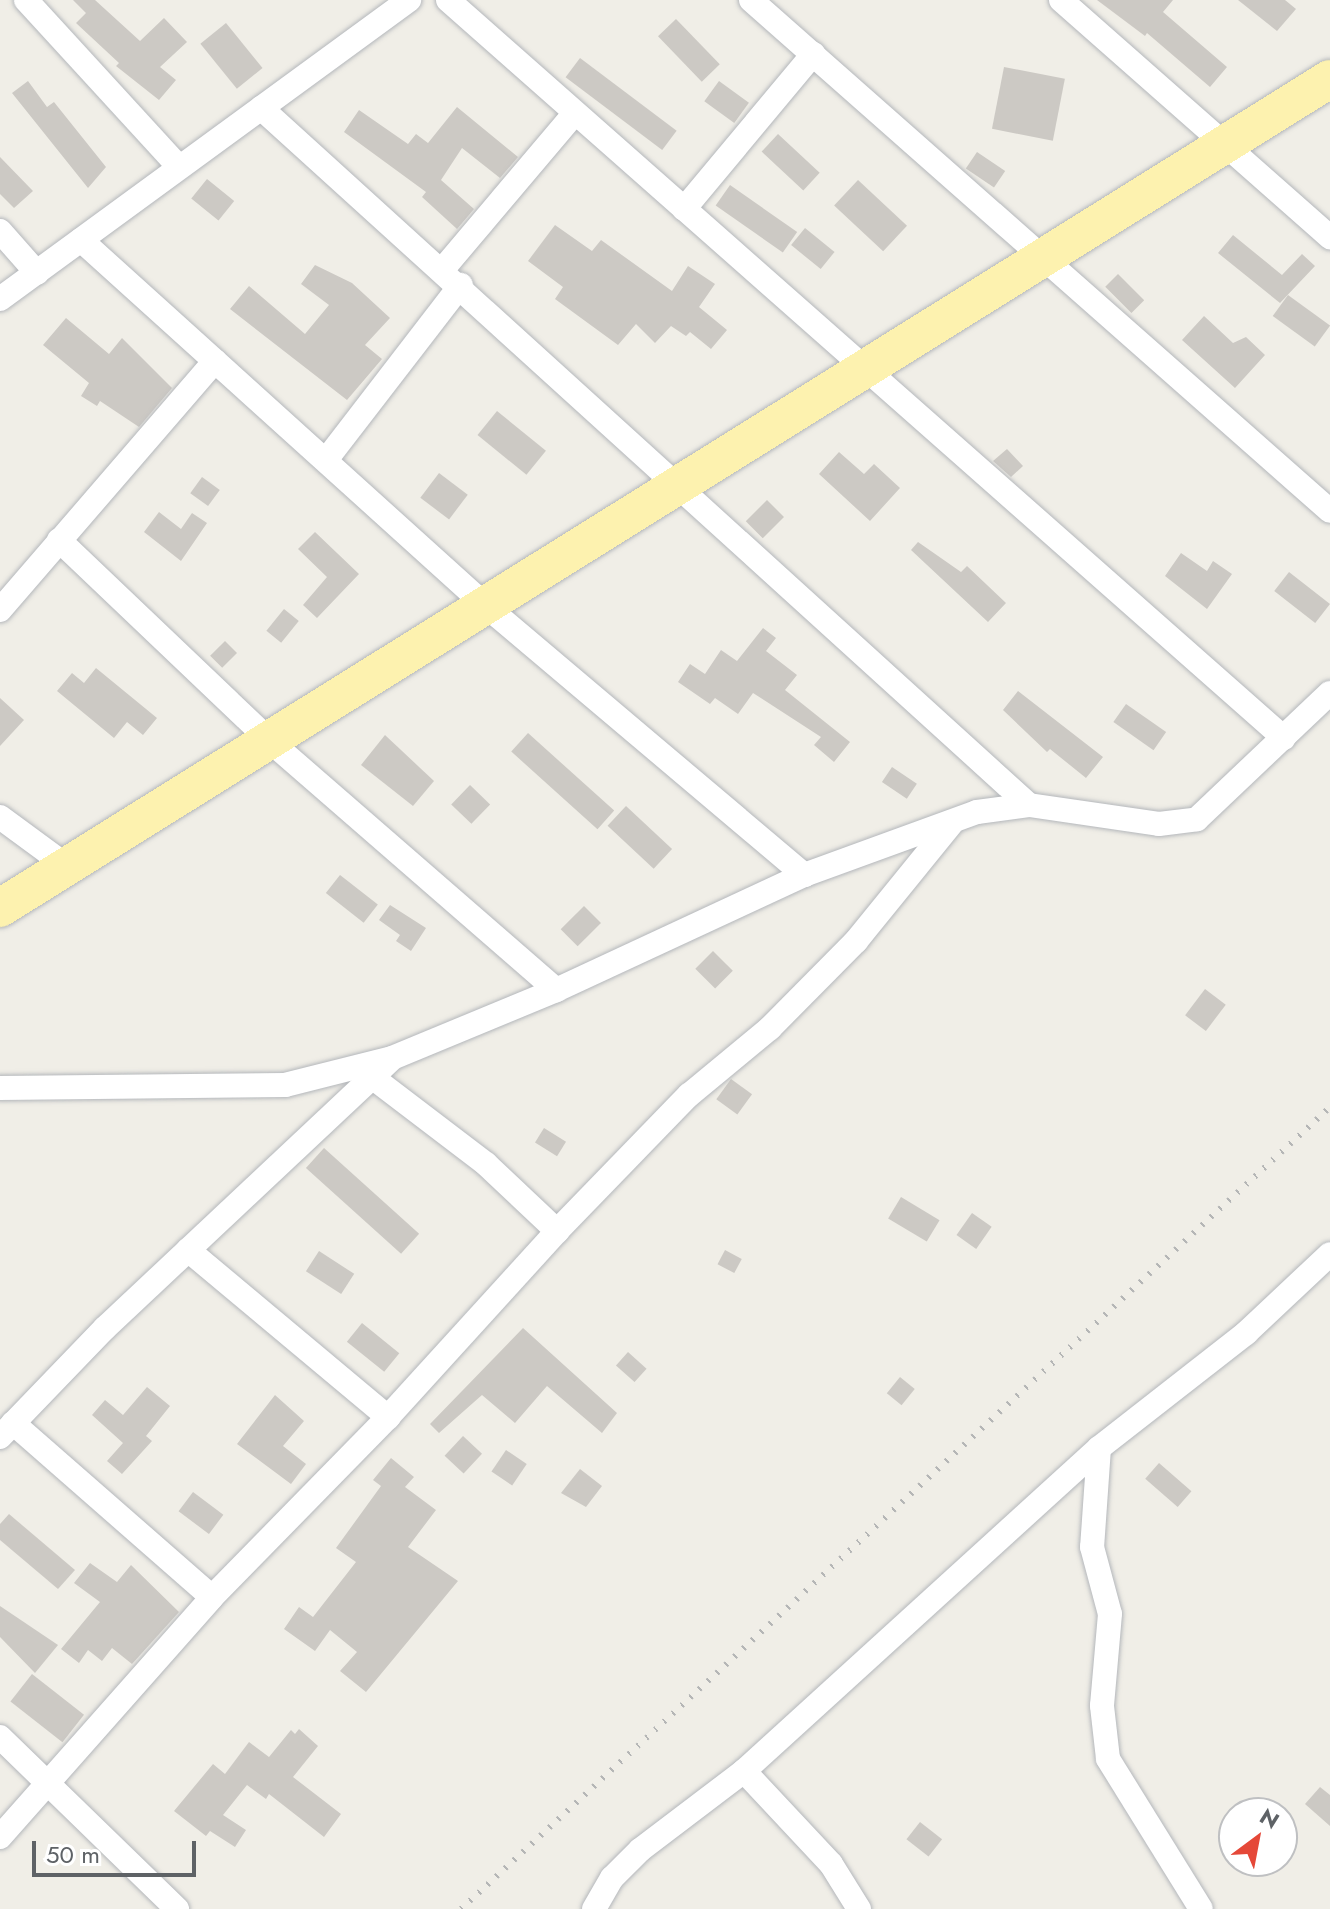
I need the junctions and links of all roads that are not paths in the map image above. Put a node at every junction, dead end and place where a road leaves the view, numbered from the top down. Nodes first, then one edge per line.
1 (26, 0) edge
2 (409, 0) edge
3 (448, 0) edge
4 (751, 0) edge
5 (1061, 0) edge
6 (813, 54) junction
7 (1330, 79) edge
8 (261, 108) junction
9 (574, 114) junction
10 (1224, 144) junction
11 (177, 165) junction
12 (684, 209) junction
13 (0, 231) edge
14 (1330, 237) edge
15 (81, 240) junction
16 (1042, 260) junction
17 (37, 273) junction
18 (452, 277) junction
19 (0, 299) edge
20 (215, 361) junction
21 (863, 371) junction
22 (326, 460) junction
23 (681, 486) junction
24 (1330, 511) edge
25 (59, 540) junction
26 (486, 606) junction
27 (0, 610) edge
28 (1330, 693) edge
29 (1284, 738) junction
30 (271, 742) junction
31 (1029, 805) junction
32 (0, 817) edge
33 (951, 824) junction
34 (68, 867) junction
35 (804, 875) junction
36 (0, 908) edge
37 (556, 990) junction
38 (392, 1058) junction
39 (372, 1077) junction
40 (0, 1088) edge
41 (557, 1231) junction
42 (188, 1250) junction
43 (1330, 1254) edge
44 (388, 1417) junction
45 (7, 1430) edge
46 (1099, 1448) junction
47 (212, 1597) junction
48 (0, 1737) edge
49 (744, 1771) junction
50 (49, 1783) junction
51 (0, 1837) edge
52 (177, 1909) edge
53 (594, 1909) edge
54 (859, 1909) edge
55 (1201, 1909) edge

1 - 11 street
2 - 8 street
3 - 9 street
4 - 6 street
5 - 10 street
6 - 12 street
6 - 16 street
7 - 10 main road
8 - 11 street
8 - 18 street
9 - 12 street
9 - 18 street
10 - 14 street
10 - 16 main road
11 - 15 street
12 - 21 street
13 - 17 street
15 - 17 street
15 - 20 street
16 - 21 main road
16 - 24 street
17 - 19 street
18 - 22 street
18 - 23 street
20 - 22 street
20 - 25 street
21 - 23 main road
21 - 29 street
22 - 26 street
23 - 26 main road
23 - 31 street
25 - 27 street
25 - 30 street
26 - 30 main road
26 - 35 street
28 - 29 street
29 - 31 street
30 - 34 main road
30 - 37 street
31 - 33 street
32 - 34 street
33 - 35 street
33 - 41 street
34 - 36 main road
35 - 37 street
37 - 38 street
38 - 39 street
38 - 40 street
39 - 41 street
39 - 42 street
41 - 44 street
42 - 44 street
42 - 45 street
43 - 46 street
44 - 47 street
45 - 47 street
46 - 49 street
46 - 55 street
47 - 50 street
48 - 50 street
49 - 53 street
49 - 54 street
50 - 51 street
50 - 52 street

